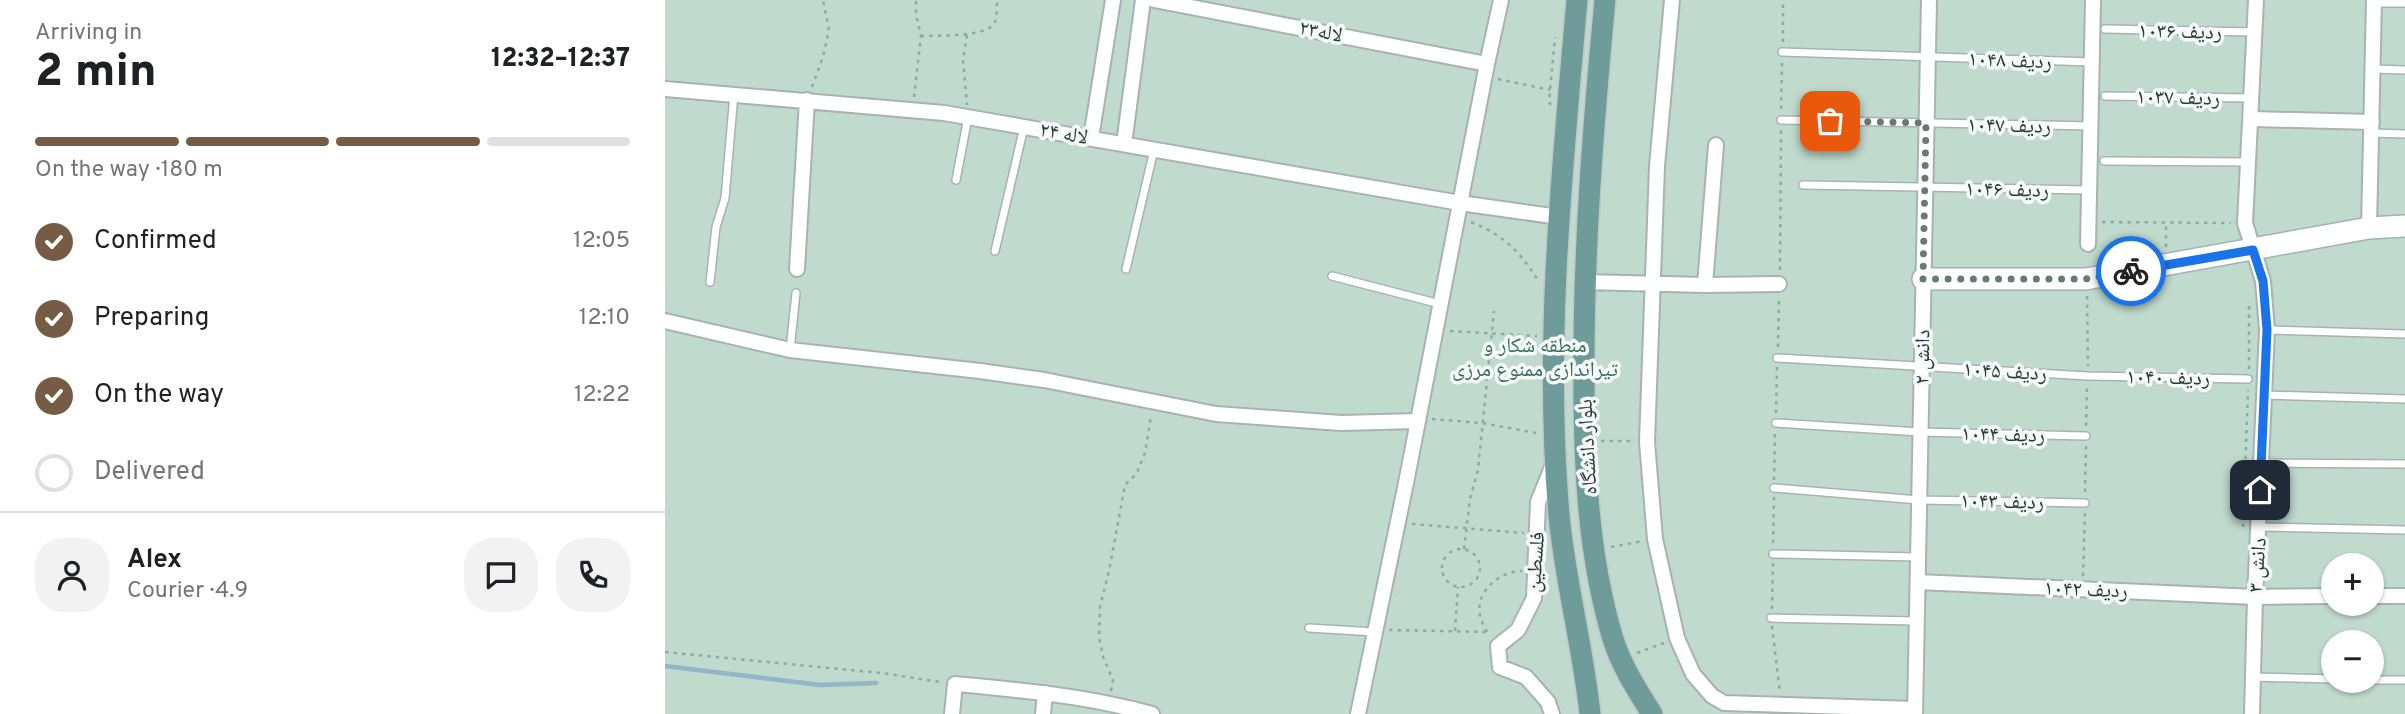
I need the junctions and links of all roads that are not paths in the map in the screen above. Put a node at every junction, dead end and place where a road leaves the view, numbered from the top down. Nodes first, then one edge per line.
1 (1113, 0) edge
2 (1143, 0) edge
3 (1154, 0) edge
4 (1249, 0) edge
5 (1501, 0) edge
6 (1577, 0) edge
7 (1605, 0) edge
8 (1672, 0) edge
9 (1929, 0) edge
10 (2094, 0) edge
11 (2256, 0) edge
12 (2374, 1) edge
13 (2405, 4) edge
14 (1243, 15) junction
15 (2105, 29) dead end
16 (2254, 32) junction
17 (1782, 52) road end
18 (1928, 57) junction
19 (2093, 62) junction
20 (2372, 69) junction
21 (1485, 70) junction
22 (2405, 70) edge
23 (665, 89) edge
24 (734, 94) junction
25 (2105, 96) dead end
26 (2252, 98) junction
27 (807, 100) junction
28 (968, 117) junction
29 (1781, 120) road end
30 (2251, 120) junction
31 (1926, 123) junction
32 (2091, 126) junction
33 (1025, 127) junction
34 (2372, 128) junction
35 (2405, 134) edge
36 (1091, 138) junction
37 (1123, 144) junction
38 (1716, 145) dead end
39 (1155, 149) junction
40 (2103, 161) dead end
41 (2248, 162) junction
42 (957, 180) dead end
43 (1803, 186) dead end
44 (1925, 188) junction
45 (2089, 190) junction
46 (1460, 203) junction
47 (1559, 217) junction
48 (2405, 226) edge
49 (2369, 228) junction
50 (2088, 244) dead end
51 (2253, 250) junction
52 (995, 251) dead end
53 (797, 269) dead end
54 (1126, 269) dead end
55 (1332, 276) dead end
56 (1923, 279) junction
57 (710, 282) dead end
58 (1584, 282) junction
59 (1779, 284) road end
60 (1653, 285) junction
61 (1705, 285) junction
62 (796, 293) dead end
63 (1441, 304) junction
64 (665, 321) edge
65 (2267, 330) junction
66 (2405, 334) edge
67 (790, 349) junction
68 (1777, 358) dead end
69 (1922, 367) junction
70 (2088, 376) joint
71 (2248, 379) road end
72 (2264, 395) junction
73 (2405, 399) edge
74 (1418, 421) junction
75 (1776, 424) dead end
76 (1920, 432) junction
77 (2086, 436) dead end
78 (1556, 447) junction
79 (2262, 463) junction
80 (2405, 464) edge
81 (1774, 488) dead end
82 (1919, 500) junction
83 (2085, 503) dead end
84 (2259, 527) junction
85 (2405, 530) edge
86 (1773, 554) dead end
87 (1918, 557) junction
88 (1918, 582) junction
89 (2321, 596) edge
90 (2384, 596) edge
91 (2405, 596) edge
92 (2255, 597) junction
93 (1772, 618) dead end
94 (1917, 621) junction
95 (1309, 628) dead end
96 (1375, 632) junction
97 (2253, 677) junction
98 (2321, 679) edge
99 (2384, 680) edge
100 (2405, 680) edge
101 (1045, 693) junction
102 (1915, 712) edge
103 (952, 714) edge
104 (1043, 714) edge
105 (1152, 714) edge
106 (1359, 714) edge
107 (1552, 714) edge
108 (1590, 714) edge
109 (1652, 714) edge
110 (2252, 714) edge

1 - 36 street
2 - 37 street
3 - 14 street, لاله۲۳
4 - 14 street
5 - 21 street
6 - 47 main road, بلوار دانشگاه
7 - 58 main road, بلوار دانشگاه
8 - 60 street
9 - 18 street, دانش ۲
10 - 19 street
11 - 16 street, دانش ۳
12 - 13 lane
12 - 20 street
14 - 21 street, لاله۲۳
15 - 16 lane, ردیف ۱۰۳۶
16 - 26 street, دانش ۳
17 - 18 lane, ردیف ۱۰۴۸
18 - 19 lane, ردیف ۱۰۴۸
18 - 31 street, دانش ۲
19 - 32 street
20 - 22 lane
20 - 34 street
21 - 46 street
23 - 24 street, لاله ۲۴
24 - 27 street, لاله ۲۴
24 - 57 lane
25 - 26 lane, ردیف ۱۰۳۷
26 - 30 street, دانش ۳
27 - 28 street, لاله ۲۴
27 - 53 street
28 - 33 street, لاله ۲۴
28 - 42 lane
29 - 31 lane, ردیف ۱۰۴۷
30 - 34 street
30 - 41 street, دانش ۳
31 - 32 lane, ردیف ۱۰۴۷
31 - 44 street, دانش ۲
32 - 45 street
33 - 36 street, لاله ۲۴
33 - 52 lane
34 - 35 lane
34 - 49 street
36 - 37 street, لاله ۲۴
37 - 39 street, لاله ۲۴
38 - 61 street
39 - 46 street, لاله ۲۴
39 - 54 lane
40 - 41 lane
41 - 51 street, دانش ۳
43 - 44 lane, ردیف ۱۰۴۶
44 - 45 lane, ردیف ۱۰۴۶
44 - 56 street, دانش ۲
45 - 50 street
46 - 47 street, لاله ۲۴
46 - 63 street
47 - 78 main road, بلوار دانشگاه
48 - 49 street
49 - 51 street
51 - 56 street
51 - 65 street, دانش ۳
55 - 63 lane
56 - 69 street, دانش ۲
58 - 60 street
58 - 109 main road, بلوار دانشگاه
59 - 61 street
60 - 61 street
60 - 102 street
62 - 67 lane
63 - 74 street
64 - 67 street
65 - 66 lane
65 - 72 street, دانش ۳
67 - 74 street
68 - 69 lane, ردیف ۱۰۴۵
69 - 70 lane, ردیف ۱۰۴۵
69 - 76 street, دانش ۲
70 - 71 lane, ردیف ۱۰۴۰
72 - 73 lane
72 - 79 street, دانش ۳
74 - 96 street
75 - 76 lane, ردیف ۱۰۴۴
76 - 77 lane, ردیف ۱۰۴۴
76 - 82 street, دانش ۲
78 - 107 street, فلسطین
78 - 108 main road, بلوار دانشگاه
79 - 80 lane
79 - 84 street, دانش ۳
81 - 82 lane, ردیف ۱۰۴۳
82 - 83 lane, ردیف ۱۰۴۳
82 - 87 street, دانش ۲
84 - 85 lane
84 - 92 street, دانش ۳
86 - 87 lane
87 - 88 street, دانش ۲
88 - 92 street, ردیف ۱۰۴۲
88 - 94 street, دانش ۲
89 - 92 street, ردیف ۱۰۴۲
90 - 91 street
92 - 97 street, دانش ۳
93 - 94 lane
94 - 102 street, دانش ۲
95 - 96 lane
96 - 106 street
97 - 98 lane
97 - 110 street, دانش ۳
99 - 100 lane
101 - 103 street
101 - 104 street
101 - 105 street

